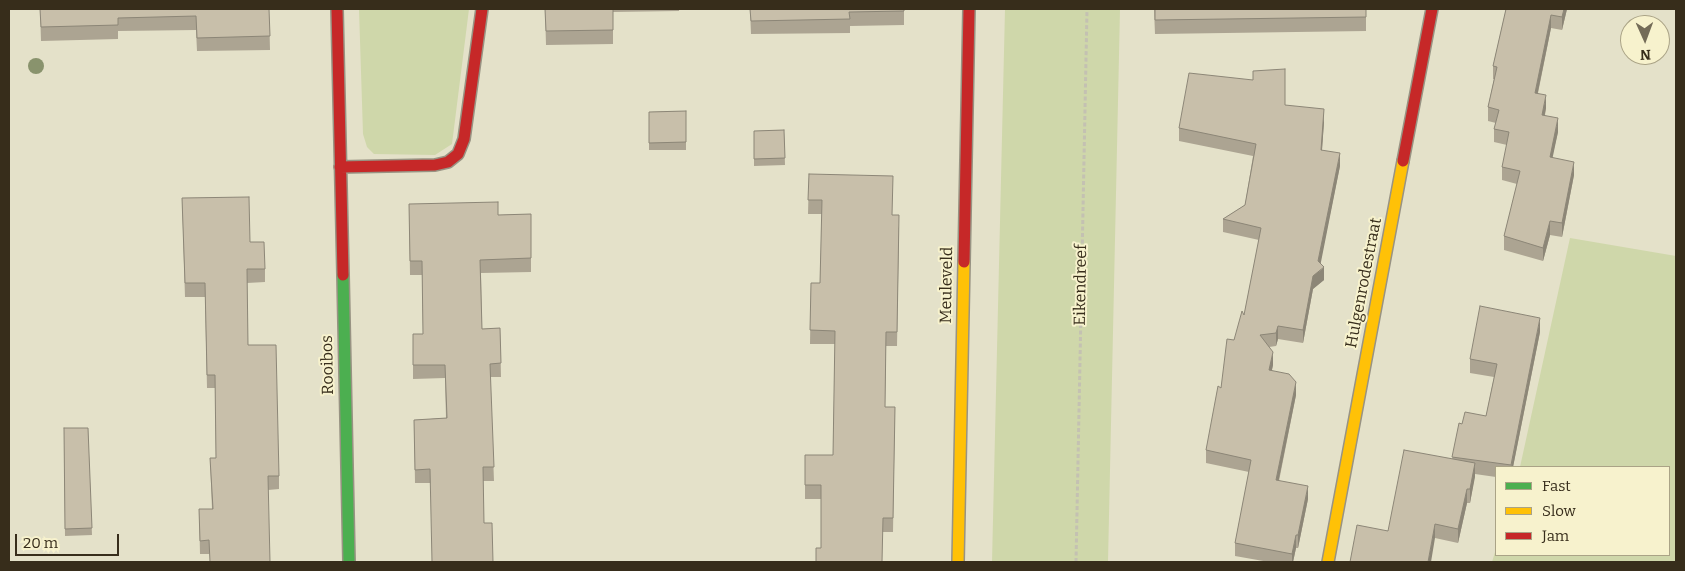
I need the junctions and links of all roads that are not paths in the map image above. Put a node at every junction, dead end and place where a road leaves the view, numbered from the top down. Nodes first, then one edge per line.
1 (337, 9) edge
2 (482, 9) edge
3 (969, 9) edge
4 (1432, 9) edge
5 (340, 167) junction
6 (349, 562) edge
7 (958, 562) edge
8 (1328, 562) edge

1 - 5 street, Rooibos
2 - 5 street
3 - 7 street, Meuleveld
4 - 8 street, Hulgenrodestraat
5 - 6 street, Rooibos

